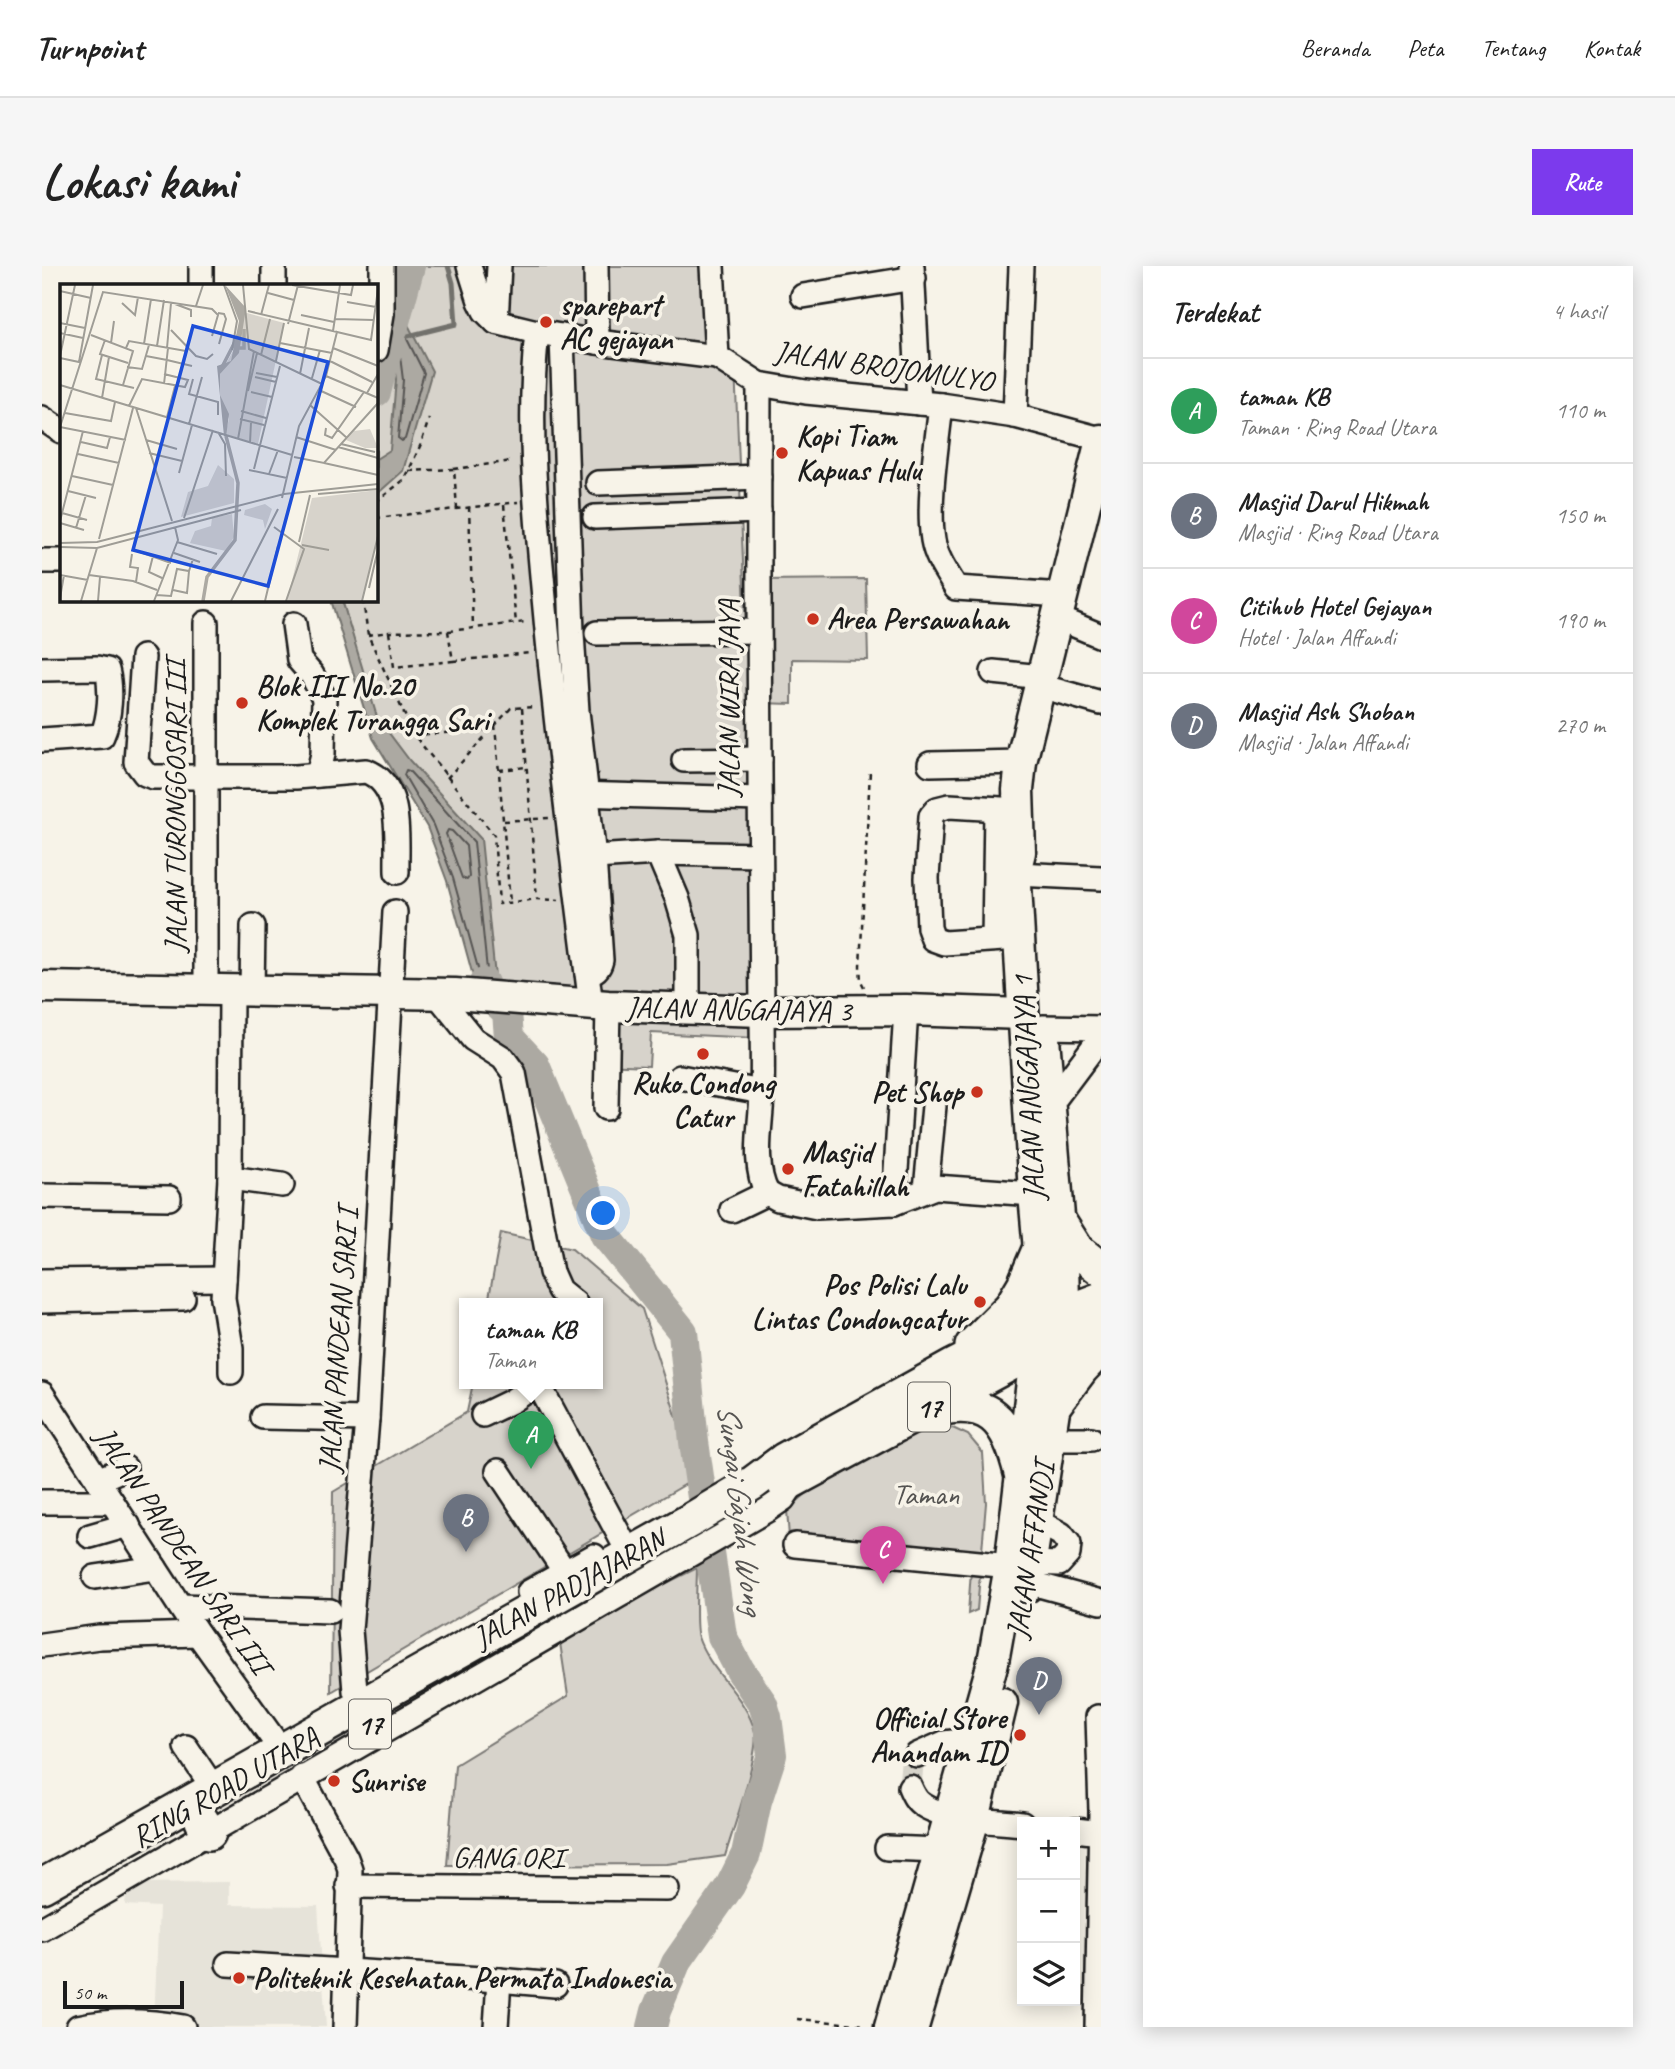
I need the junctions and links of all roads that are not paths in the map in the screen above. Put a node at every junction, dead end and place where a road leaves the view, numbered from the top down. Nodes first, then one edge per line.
1 (201, 266) edge
2 (274, 266) edge
3 (382, 266) edge
4 (469, 266) edge
5 (499, 266) edge
6 (596, 266) edge
7 (712, 266) edge
8 (1021, 266) edge
9 (913, 272) edge
10 (201, 284) edge
11 (274, 284) edge
12 (803, 296) dead end
13 (496, 322) junction
14 (537, 332) junction
15 (562, 336) junction
16 (378, 338) edge
17 (597, 342) junction
18 (717, 357) junction
19 (759, 384) junction
20 (930, 404) junction
21 (1014, 416) junction
22 (42, 418) edge
23 (60, 429) edge
24 (1101, 440) edge
25 (759, 477) junction
26 (598, 483) dead end
27 (1095, 490) edge
28 (567, 495) junction
29 (535, 499) junction
30 (759, 511) junction
31 (595, 517) dead end
32 (42, 561) edge
33 (60, 561) edge
34 (1060, 606) junction
35 (206, 623) dead end
36 (294, 625) dead end
37 (758, 631) junction
38 (572, 633) junction
39 (547, 634) junction
40 (597, 634) dead end
41 (1101, 636) edge
42 (143, 657) dead end
43 (42, 669) edge
44 (993, 672) dead end
45 (1041, 681) junction
46 (1101, 703) edge
47 (562, 711) junction
48 (105, 728) junction
49 (138, 732) junction
50 (42, 740) edge
51 (760, 759) junction
52 (684, 760) dead end
53 (1021, 762) junction
54 (930, 764) dead end
55 (318, 775) junction
56 (207, 777) junction
57 (563, 794) junction
58 (587, 795) junction
59 (760, 799) junction
60 (1007, 810) junction
61 (658, 853) junction
62 (760, 855) junction
63 (583, 857) junction
64 (1022, 867) junction
65 (397, 872) dead end
66 (1101, 878) edge
67 (395, 912) dead end
68 (253, 926) dead end
69 (1007, 939) junction
70 (587, 973) junction
71 (42, 987) edge
72 (229, 990) junction
73 (390, 992) junction
74 (446, 993) junction
75 (599, 1006) junction
76 (688, 1009) junction
77 (906, 1010) junction
78 (762, 1011) junction
79 (1033, 1021) junction
80 (1101, 1028) edge
81 (1101, 1037) edge
82 (681, 1077) dead end
83 (762, 1093) junction
84 (1050, 1105) junction
85 (934, 1106) dead end
86 (606, 1108) dead end
87 (230, 1178) junction
88 (282, 1185) dead end
89 (926, 1188) junction
90 (767, 1194) junction
91 (1034, 1194) junction
92 (42, 1196) edge
93 (169, 1198) dead end
94 (894, 1203) junction
95 (732, 1210) dead end
96 (1060, 1223) junction
97 (1039, 1250) junction
98 (1101, 1269) edge
99 (224, 1279) junction
100 (42, 1281) edge
101 (183, 1298) dead end
102 (569, 1298) edge
103 (1101, 1300) edge
104 (42, 1301) edge
105 (1101, 1324) edge
106 (1051, 1331) junction
107 (1101, 1348) edge
108 (954, 1366) junction
109 (230, 1372) dead end
110 (529, 1389) edge
111 (541, 1389) edge
112 (42, 1394) edge
113 (1054, 1405) junction
114 (483, 1415) dead end
115 (913, 1416) junction
116 (263, 1417) dead end
117 (366, 1419) junction
118 (1049, 1439) junction
119 (1091, 1439) dead end
120 (804, 1463) junction
121 (125, 1468) dead end
122 (498, 1471) dead end
123 (1021, 1473) junction
124 (98, 1480) junction
125 (42, 1502) edge
126 (112, 1502) junction
127 (128, 1525) junction
128 (694, 1527) junction
129 (90, 1536) dead end
130 (622, 1540) junction
131 (795, 1545) dead end
132 (155, 1568) junction
133 (1023, 1571) junction
134 (565, 1572) junction
135 (95, 1577) dead end
136 (1101, 1602) edge
137 (180, 1606) junction
138 (330, 1611) dead end
139 (198, 1634) junction
140 (42, 1645) edge
141 (1002, 1664) junction
142 (355, 1691) junction
143 (1098, 1717) dead end
144 (274, 1740) junction
145 (971, 1740) junction
146 (187, 1747) dead end
147 (917, 1755) dead end
148 (206, 1777) junction
149 (302, 1777) junction
150 (911, 1787) dead end
151 (1101, 1811) edge
152 (961, 1817) junction
153 (1017, 1823) edge
154 (206, 1827) junction
155 (1080, 1830) edge
156 (1101, 1832) edge
157 (887, 1848) dead end
158 (940, 1850) junction
159 (42, 1867) edge
160 (42, 1886) edge
161 (348, 1886) junction
162 (667, 1889) dead end
163 (42, 1910) edge
164 (42, 1928) edge
165 (228, 1965) dead end
166 (346, 1970) junction
167 (499, 1980) junction
168 (555, 1985) dead end
169 (78, 2027) edge
170 (183, 2027) edge
171 (345, 2027) edge
172 (496, 2027) edge
173 (890, 2027) edge
174 (913, 2027) edge
175 (1097, 2027) edge

1 - 10 street
2 - 11 street
3 - 16 street
4 - 13 street
5 - 13 street
6 - 17 street
7 - 18 street
8 - 21 street
9 - 12 street
9 - 20 street
13 - 14 street, JALAN BROJOMULYO
14 - 15 street, JALAN BROJOMULYO
14 - 29 street
15 - 17 street, JALAN BROJOMULYO
15 - 28 street
17 - 18 street, JALAN BROJOMULYO
18 - 19 street, JALAN BROJOMULYO
19 - 20 street, JALAN BROJOMULYO
19 - 25 street, JALAN WIRA JAYA
20 - 21 street, JALAN BROJOMULYO
20 - 34 street
21 - 24 street, JALAN BROJOMULYO
22 - 23 street
24 - 27 main road, JALAN ANGGAJAYA 1
25 - 26 street
25 - 30 street, JALAN WIRA JAYA
27 - 34 main road, JALAN ANGGAJAYA 1
28 - 29 street
28 - 38 street
29 - 39 street
30 - 31 street
30 - 37 street, JALAN WIRA JAYA
32 - 33 street
34 - 41 street
34 - 45 main road, JALAN ANGGAJAYA 1
35 - 56 street, JALAN TURONGGOSARI III
36 - 55 street
37 - 40 street
37 - 51 street, JALAN WIRA JAYA
38 - 39 street
38 - 47 street
39 - 47 street
42 - 49 street
43 - 48 street
44 - 45 street
45 - 46 street
45 - 53 main road, JALAN ANGGAJAYA 1
47 - 57 street
47 - 58 street
48 - 49 street
48 - 50 street
49 - 56 street
51 - 52 street
51 - 59 street, JALAN WIRA JAYA
53 - 54 street
53 - 60 main road, JALAN ANGGAJAYA 1
55 - 56 street
55 - 65 street
56 - 72 street, JALAN TURONGGOSARI III
57 - 58 street
57 - 63 street
58 - 59 street
58 - 63 street
59 - 62 street, JALAN WIRA JAYA
60 - 64 main road, JALAN ANGGAJAYA 1
60 - 69 street
60 - 69 street
61 - 62 street
61 - 63 street
61 - 76 street
62 - 78 street, JALAN WIRA JAYA
63 - 70 street
63 - 70 street
64 - 66 street
64 - 69 main road, JALAN ANGGAJAYA 1
64 - 79 main road, JALAN ANGGAJAYA 1
67 - 73 street, JALAN PANDEAN SARI I
68 - 72 street
69 - 79 main road, JALAN ANGGAJAYA 1
70 - 75 street
71 - 72 main road, JALAN ANGGAJAYA 3
72 - 73 main road, JALAN ANGGAJAYA 3
72 - 87 street
73 - 74 main road, JALAN ANGGAJAYA 3
73 - 117 street, JALAN PANDEAN SARI I
74 - 75 main road, JALAN ANGGAJAYA 3
74 - 102 street
75 - 76 main road, JALAN ANGGAJAYA 3
75 - 86 street
76 - 78 main road, JALAN ANGGAJAYA 3
77 - 78 main road, JALAN ANGGAJAYA 3
77 - 79 main road, JALAN ANGGAJAYA 3
77 - 94 street
78 - 83 street, JALAN WIRA JAYA
79 - 80 street
79 - 84 main road, JALAN ANGGAJAYA 1
79 - 91 main road, JALAN ANGGAJAYA 1
81 - 84 street
82 - 83 street
83 - 90 street, JALAN WIRA JAYA
84 - 96 main road, JALAN ANGGAJAYA 1
85 - 89 street
87 - 88 street
87 - 99 street
89 - 91 street
89 - 94 street
90 - 94 street
90 - 95 street
91 - 97 main road, JALAN ANGGAJAYA 1
92 - 93 street
96 - 98 highway
96 - 106 main road, JALAN ANGGAJAYA 1
97 - 106 main road, JALAN ANGGAJAYA 1
97 - 108 highway
99 - 100 street
99 - 109 street
101 - 104 street
103 - 106 highway, JALAN PADJAJARAN / 17
105 - 106 highway, JALAN PADJAJARAN / 17
106 - 108 highway, JALAN PADJAJARAN / 17
106 - 113 main road, JALAN AFFANDI
106 - 115 highway, JALAN PADJAJARAN / 17
106 - 123 main road, JALAN AFFANDI
107 - 113 highway
108 - 120 highway, JALAN PADJAJARAN / 17
110 - 114 street
111 - 130 street
112 - 124 street, JALAN PANDEAN SARI III
113 - 118 main road, JALAN AFFANDI
115 - 120 highway, JALAN PADJAJARAN / 17
115 - 123 highway
116 - 117 street
117 - 142 street, JALAN PANDEAN SARI I
118 - 119 street
118 - 133 main road, JALAN AFFANDI
120 - 128 highway, JALAN PADJAJARAN / 17
121 - 124 street
122 - 134 street
123 - 133 main road, JALAN AFFANDI
124 - 126 street, JALAN PANDEAN SARI III
125 - 126 street
126 - 127 street, JALAN PANDEAN SARI III
127 - 129 street
127 - 132 street, JALAN PANDEAN SARI III
128 - 130 street, RING ROAD UTARA
128 - 149 street, RING ROAD UTARA
128 - 154 highway, JALAN PADJAJARAN / 17
128 - 160 highway, JALAN PADJAJARAN / 17
130 - 134 street, RING ROAD UTARA
131 - 133 street
132 - 135 street
132 - 137 street, JALAN PANDEAN SARI III
133 - 136 street
133 - 141 main road, JALAN AFFANDI
134 - 142 street, RING ROAD UTARA
137 - 138 street
137 - 139 street, JALAN PANDEAN SARI III
139 - 140 street
139 - 144 street, JALAN PANDEAN SARI III
141 - 145 main road, JALAN AFFANDI
141 - 152 main road, JALAN AFFANDI
142 - 144 street, RING ROAD UTARA
143 - 151 street
144 - 148 street, RING ROAD UTARA
145 - 147 street
145 - 152 main road, JALAN AFFANDI
146 - 148 street
148 - 159 street, RING ROAD UTARA
149 - 154 street, RING ROAD UTARA
149 - 161 street
150 - 152 street
151 - 156 street
152 - 153 street
152 - 158 main road, JALAN AFFANDI
152 - 174 main road, JALAN AFFANDI
154 - 163 highway, JALAN PADJAJARAN / 17
154 - 164 street, RING ROAD UTARA
155 - 156 street
156 - 175 street
157 - 158 street
158 - 173 main road, JALAN AFFANDI
161 - 162 street, GANG ORI
161 - 166 street
165 - 166 street
166 - 167 street
166 - 171 street
167 - 168 street
167 - 172 street
169 - 170 street

